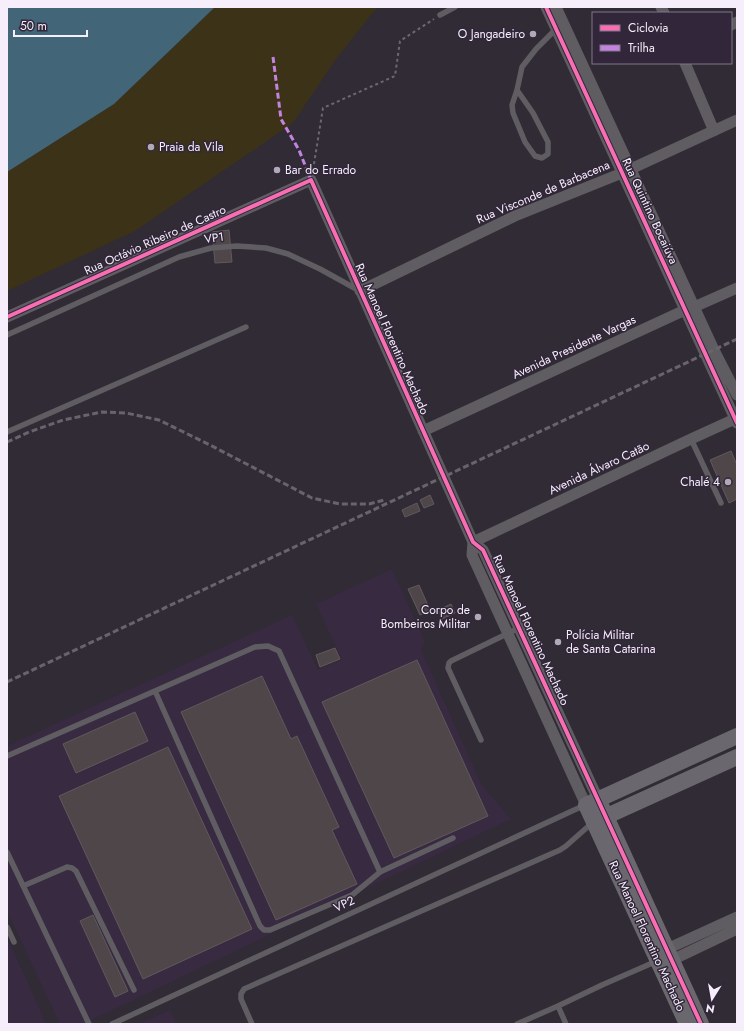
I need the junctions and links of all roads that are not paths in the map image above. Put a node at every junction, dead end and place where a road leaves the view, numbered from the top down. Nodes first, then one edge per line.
1 (455, 7) edge
2 (550, 8) edge
3 (440, 15) road end
4 (560, 26) junction
5 (685, 64) edge
6 (517, 90) junction
7 (737, 120) edge
8 (714, 131) junction
9 (626, 171) junction
10 (311, 180) joint
11 (737, 288) edge
12 (360, 291) junction
13 (689, 309) junction
14 (7, 317) edge
15 (246, 327) dead end
16 (7, 335) edge
17 (737, 395) edge
18 (736, 420) edge
19 (7, 432) edge
20 (423, 432) junction
21 (691, 439) junction
22 (721, 503) dead end
23 (473, 542) junction
24 (519, 628) junction
25 (508, 634) junction
26 (537, 667) junction
27 (526, 672) junction
28 (155, 691) junction
29 (731, 739) edge
30 (481, 740) dead end
31 (7, 756) edge
32 (735, 758) edge
33 (592, 802) junction
34 (600, 819) junction
35 (453, 838) dead end
36 (7, 852) edge
37 (380, 872) junction
38 (23, 886) junction
39 (737, 917) edge
40 (7, 927) edge
41 (737, 929) edge
42 (14, 942) dead end
43 (665, 957) junction
44 (134, 990) dead end
45 (558, 1006) junction
46 (89, 1024) edge
47 (112, 1024) edge
48 (252, 1024) edge
49 (516, 1024) edge
50 (566, 1024) edge
51 (687, 1024) edge
52 (701, 1024) edge

1 - 3 lane
2 - 4 street, Rua Quintino Bocaiúva
4 - 6 lane
4 - 9 street, Rua Quintino Bocaiúva
5 - 8 street
6 - 6 lane
7 - 8 street, Rua Visconde de Barbacena
8 - 9 street, Rua Visconde de Barbacena
9 - 12 street, Rua Visconde de Barbacena
9 - 13 street, Rua Quintino Bocaiúva
10 - 12 street, Rua Manoel Florentino Machado
10 - 14 street, Rua Octávio Ribeiro de Castro
11 - 13 street, Avenida Presidente Vargas
12 - 16 lane, VP1
12 - 20 street, Rua Manoel Florentino Machado
13 - 17 street, Rua Quintino Bocaiúva
13 - 18 street, Rua Quintino Bocaiúva
13 - 20 street, Avenida Presidente Vargas
15 - 19 lane
18 - 21 street, Avenida Álvaro Catão
20 - 23 street, Rua Manoel Florentino Machado
21 - 22 lane
21 - 23 street, Avenida Álvaro Catão
23 - 24 street, Rua Manoel Florentino Machado
23 - 25 street, Rua Manoel Florentino Machado
24 - 25 lane
24 - 26 street, Rua Manoel Florentino Machado
25 - 27 street, Rua Manoel Florentino Machado
25 - 30 lane
26 - 27 lane
26 - 33 street, Rua Manoel Florentino Machado
27 - 33 street, Rua Manoel Florentino Machado
28 - 31 lane
28 - 37 lane
28 - 37 lane
29 - 32 street
29 - 33 street
32 - 34 street
33 - 34 street, Rua Manoel Florentino Machado
33 - 47 lane, VP2
34 - 43 street, Rua Manoel Florentino Machado
34 - 48 lane
35 - 37 lane
36 - 38 lane
38 - 44 lane
38 - 46 lane
39 - 43 street
40 - 42 lane
41 - 43 street
43 - 45 lane
43 - 51 street, Rua Manoel Florentino Machado
43 - 52 street, Rua Manoel Florentino Machado
45 - 49 lane
45 - 50 lane

